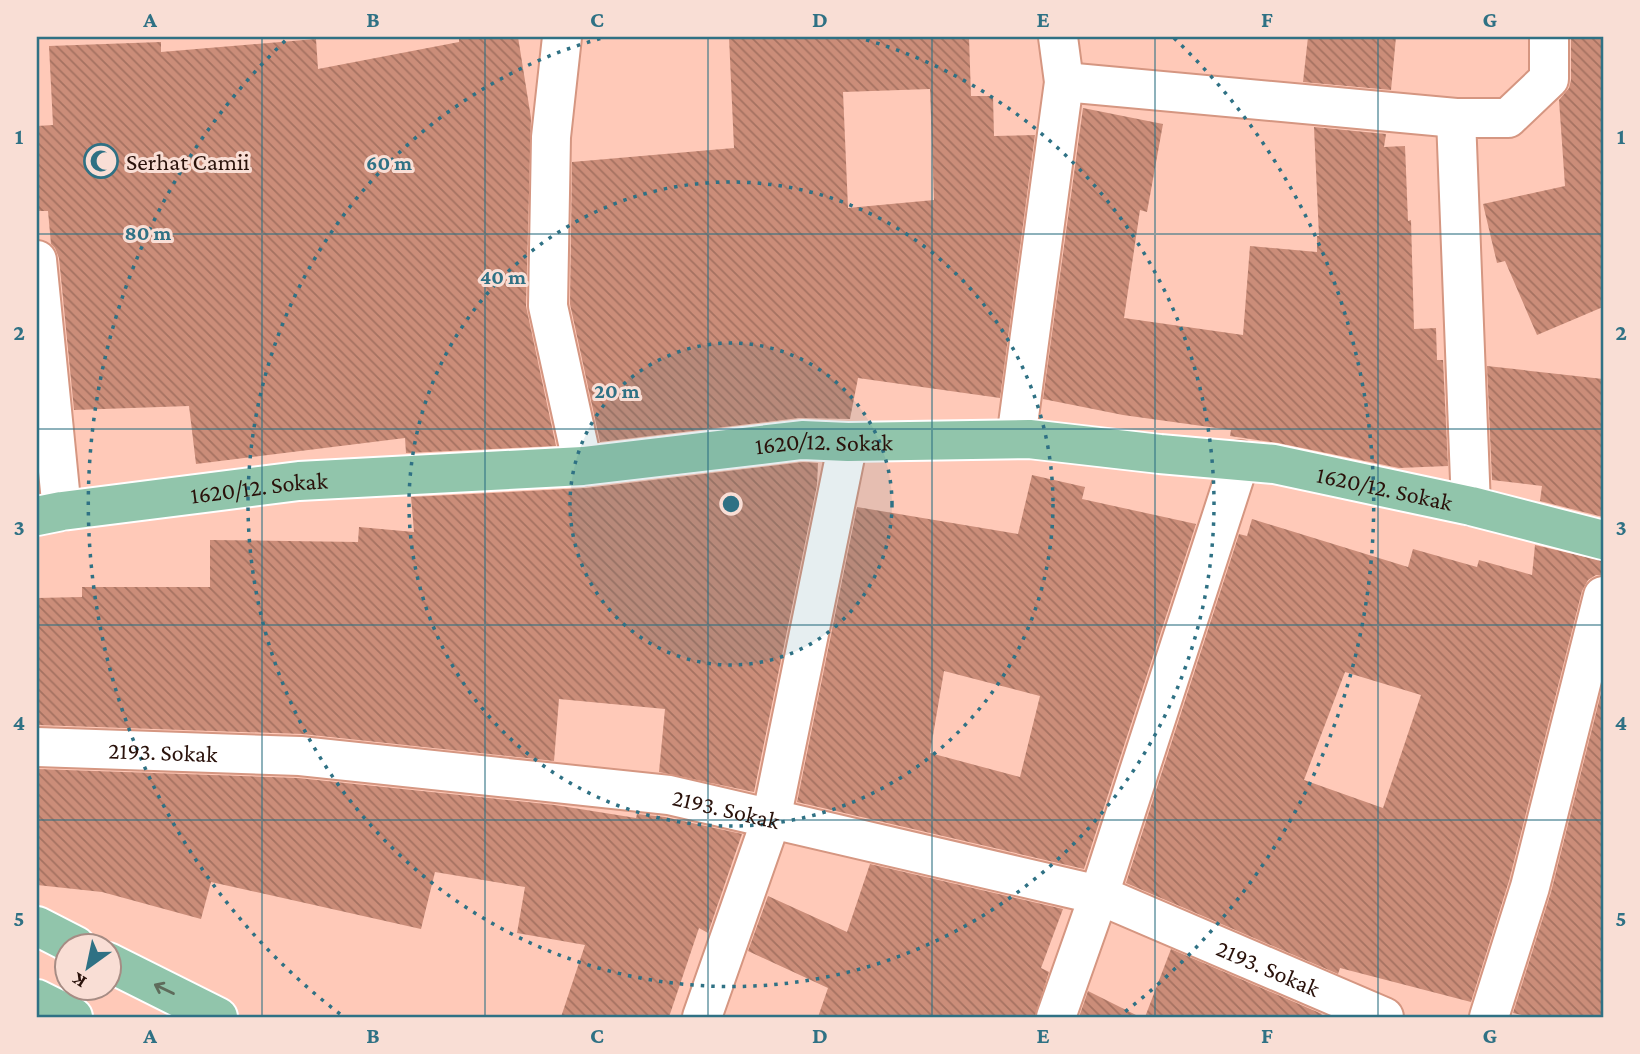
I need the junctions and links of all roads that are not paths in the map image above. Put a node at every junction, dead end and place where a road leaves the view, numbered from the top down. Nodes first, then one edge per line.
1 (562, 37) edge
2 (1058, 37) edge
3 (1549, 37) edge
4 (1063, 82) junction
5 (1456, 118) junction
6 (37, 260) edge
7 (1016, 439) junction
8 (848, 442) junction
9 (1240, 460) junction
10 (583, 466) junction
11 (1471, 506) junction
12 (49, 514) edge
13 (1603, 540) edge
14 (1603, 596) edge
15 (37, 747) edge
16 (771, 820) junction
17 (1100, 895) junction
18 (122, 969) edge
19 (37, 999) edge
20 (73, 1017) edge
21 (218, 1017) edge
22 (702, 1017) edge
23 (1056, 1017) edge
24 (1384, 1017) edge
25 (1489, 1017) edge

1 - 10 street
2 - 4 street
3 - 5 street
4 - 5 street
4 - 7 street
5 - 11 street
6 - 12 street
7 - 8 main road, 1620/12. Sokak
7 - 9 main road, 1620/12. Sokak
8 - 10 main road, 1620/12. Sokak
8 - 16 street
9 - 11 main road, 1620/12. Sokak
9 - 17 street
10 - 12 main road, 1620/12. Sokak
11 - 13 main road, 1620/12. Sokak
14 - 25 street
15 - 16 street, 2193. Sokak
16 - 17 street, 2193. Sokak
16 - 22 street
17 - 23 street
17 - 24 street, 2193. Sokak
21 -> 18 main road
19 - 20 main road

